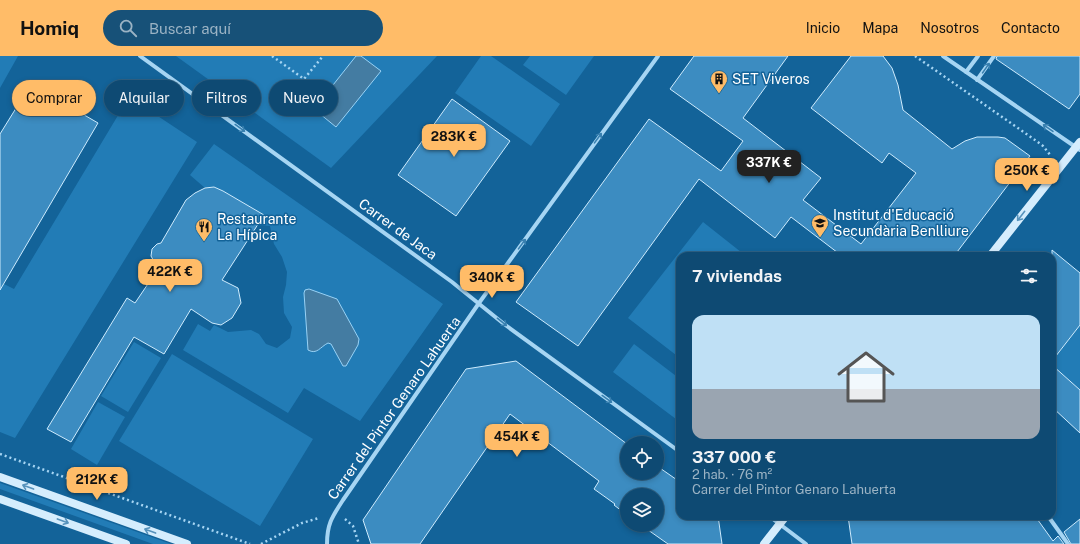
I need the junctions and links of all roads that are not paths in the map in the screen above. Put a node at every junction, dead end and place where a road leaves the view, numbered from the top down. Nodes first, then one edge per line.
1 (140, 56) edge
2 (658, 56) edge
3 (943, 56) edge
4 (978, 56) edge
5 (994, 56) edge
6 (966, 72) junction
7 (977, 80) junction
8 (1078, 146) edge
9 (993, 252) edge
10 (480, 303) junction
11 (676, 449) edge
12 (0, 478) edge
13 (0, 499) edge
14 (774, 520) edge
15 (783, 520) edge
16 (1051, 520) edge
17 (780, 524) junction
18 (126, 544) edge
19 (187, 544) edge
20 (328, 544) edge
21 (764, 544) edge
22 (806, 544) edge
23 (1068, 544) edge

1 -> 10 street, Carrer de Jaca
10 -> 2 street, Carrer del Pintor Genaro Lahuerta
3 - 6 street
4 - 6 street
7 -> 5 street
6 - 7 street
8 -> 7 street
8 -> 9 street
10 -> 11 street, Carrer de Jaca
10 - 20 street, Carrer del Pintor Genaro Lahuerta
19 -> 12 street
13 -> 18 street
14 - 17 street
15 - 17 street
16 - 23 street
17 - 21 street
17 - 22 street

